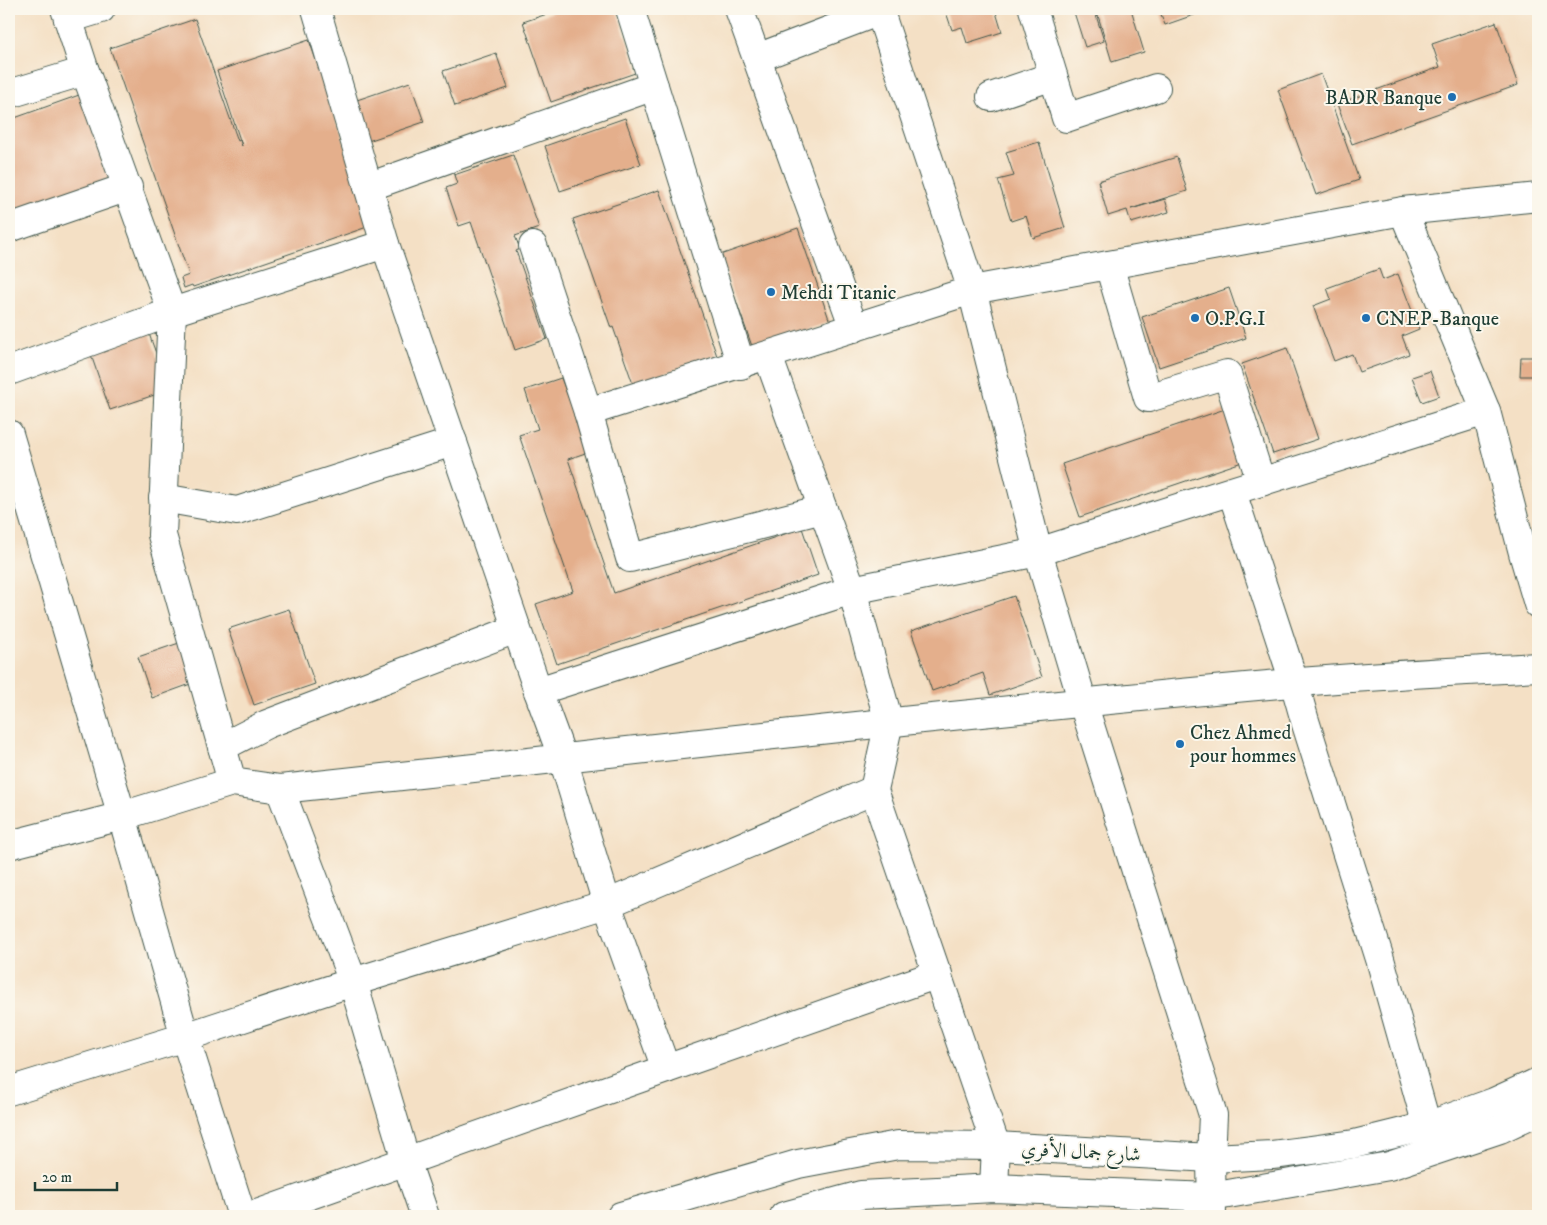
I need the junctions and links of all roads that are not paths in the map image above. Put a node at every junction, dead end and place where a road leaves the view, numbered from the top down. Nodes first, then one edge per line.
1 (101, 9) edge
2 (316, 9) edge
3 (630, 9) edge
4 (739, 9) edge
5 (1033, 9) edge
6 (879, 10) edge
7 (66, 14) edge
8 (757, 58) junction
9 (85, 71) junction
10 (1053, 76) junction
11 (654, 86) junction
12 (1156, 88) dead end
13 (9, 94) edge
14 (991, 97) dead end
15 (128, 187) junction
16 (368, 187) junction
17 (1538, 197) edge
18 (1403, 211) junction
19 (9, 228) edge
20 (385, 244) junction
21 (533, 246) dead end
22 (1109, 265) junction
23 (972, 290) junction
24 (172, 312) junction
25 (854, 328) junction
26 (768, 356) junction
27 (741, 365) junction
28 (9, 371) edge
29 (588, 412) junction
30 (1486, 412) junction
31 (9, 434) edge
32 (453, 442) junction
33 (1261, 482) junction
34 (1232, 492) junction
35 (163, 498) junction
36 (822, 510) junction
37 (1038, 552) junction
38 (852, 590) junction
39 (1538, 604) edge
40 (516, 629) junction
41 (1538, 667) edge
42 (1294, 682) junction
43 (538, 691) junction
44 (1083, 703) junction
45 (889, 722) junction
46 (222, 747) junction
47 (563, 759) junction
48 (232, 782) junction
49 (280, 789) junction
50 (874, 790) junction
51 (122, 816) junction
52 (9, 845) edge
53 (606, 904) junction
54 (938, 974) junction
55 (353, 982) junction
56 (185, 1037) junction
57 (666, 1069) junction
58 (1538, 1082) edge
59 (9, 1091) edge
60 (1538, 1111) edge
61 (1427, 1126) junction
62 (996, 1146) junction
63 (1211, 1158) junction
64 (406, 1161) junction
65 (994, 1188) junction
66 (1212, 1207) edge
67 (242, 1216) edge
68 (251, 1216) edge
69 (425, 1216) edge
70 (621, 1216) edge
71 (784, 1216) edge

1 - 7 street
2 - 16 street
3 - 11 street
4 - 8 street
5 - 10 street
6 - 8 street
6 - 23 street
7 - 9 street
8 - 25 street
9 - 13 street
9 - 15 street
10 - 12 street
10 - 14 street
11 - 16 street
11 - 27 street
15 - 19 street
15 - 24 street
16 - 20 street
17 - 18 street
18 - 22 street
18 - 30 street
20 - 24 street
20 - 32 street
21 - 29 street
22 - 23 street
22 - 33 street
23 - 25 street
23 - 37 street
24 - 28 street
24 - 35 street
25 - 26 street
26 - 27 street
26 - 36 street
27 - 29 street
29 - 36 street
30 - 33 street
30 - 39 street
31 - 51 street
32 - 35 street
32 - 40 street
33 - 34 street
34 - 37 street
34 - 42 street
35 - 46 street
36 - 38 street
37 - 38 street
37 - 44 street
38 - 43 street
38 - 45 street
40 - 43 street
40 - 46 street
41 - 42 street
42 - 44 street
42 - 61 street
43 - 47 street
44 - 45 street
44 - 63 street
45 - 47 street
45 - 50 street
46 - 48 street
47 - 49 street
47 - 53 street
48 - 49 street
48 - 51 street
49 - 55 street
50 - 53 street
50 - 54 street
51 - 52 street
51 - 56 street
53 - 55 street
53 - 57 street
54 - 57 street
54 - 62 street
55 - 56 street
55 - 64 street
56 - 59 street
56 - 67 street
57 - 64 street
58 - 61 street, شارع جمال الأفري
60 - 66 street, شارع جمال الأفري
61 - 63 street, شارع جمال الأفري
62 - 63 street, شارع جمال الأفري
62 - 65 street
62 - 70 street, شارع جمال الأفري
63 - 66 street
64 - 68 street
64 - 69 street
65 - 66 street, شارع جمال الأفري
65 - 71 street, شارع جمال الأفري

